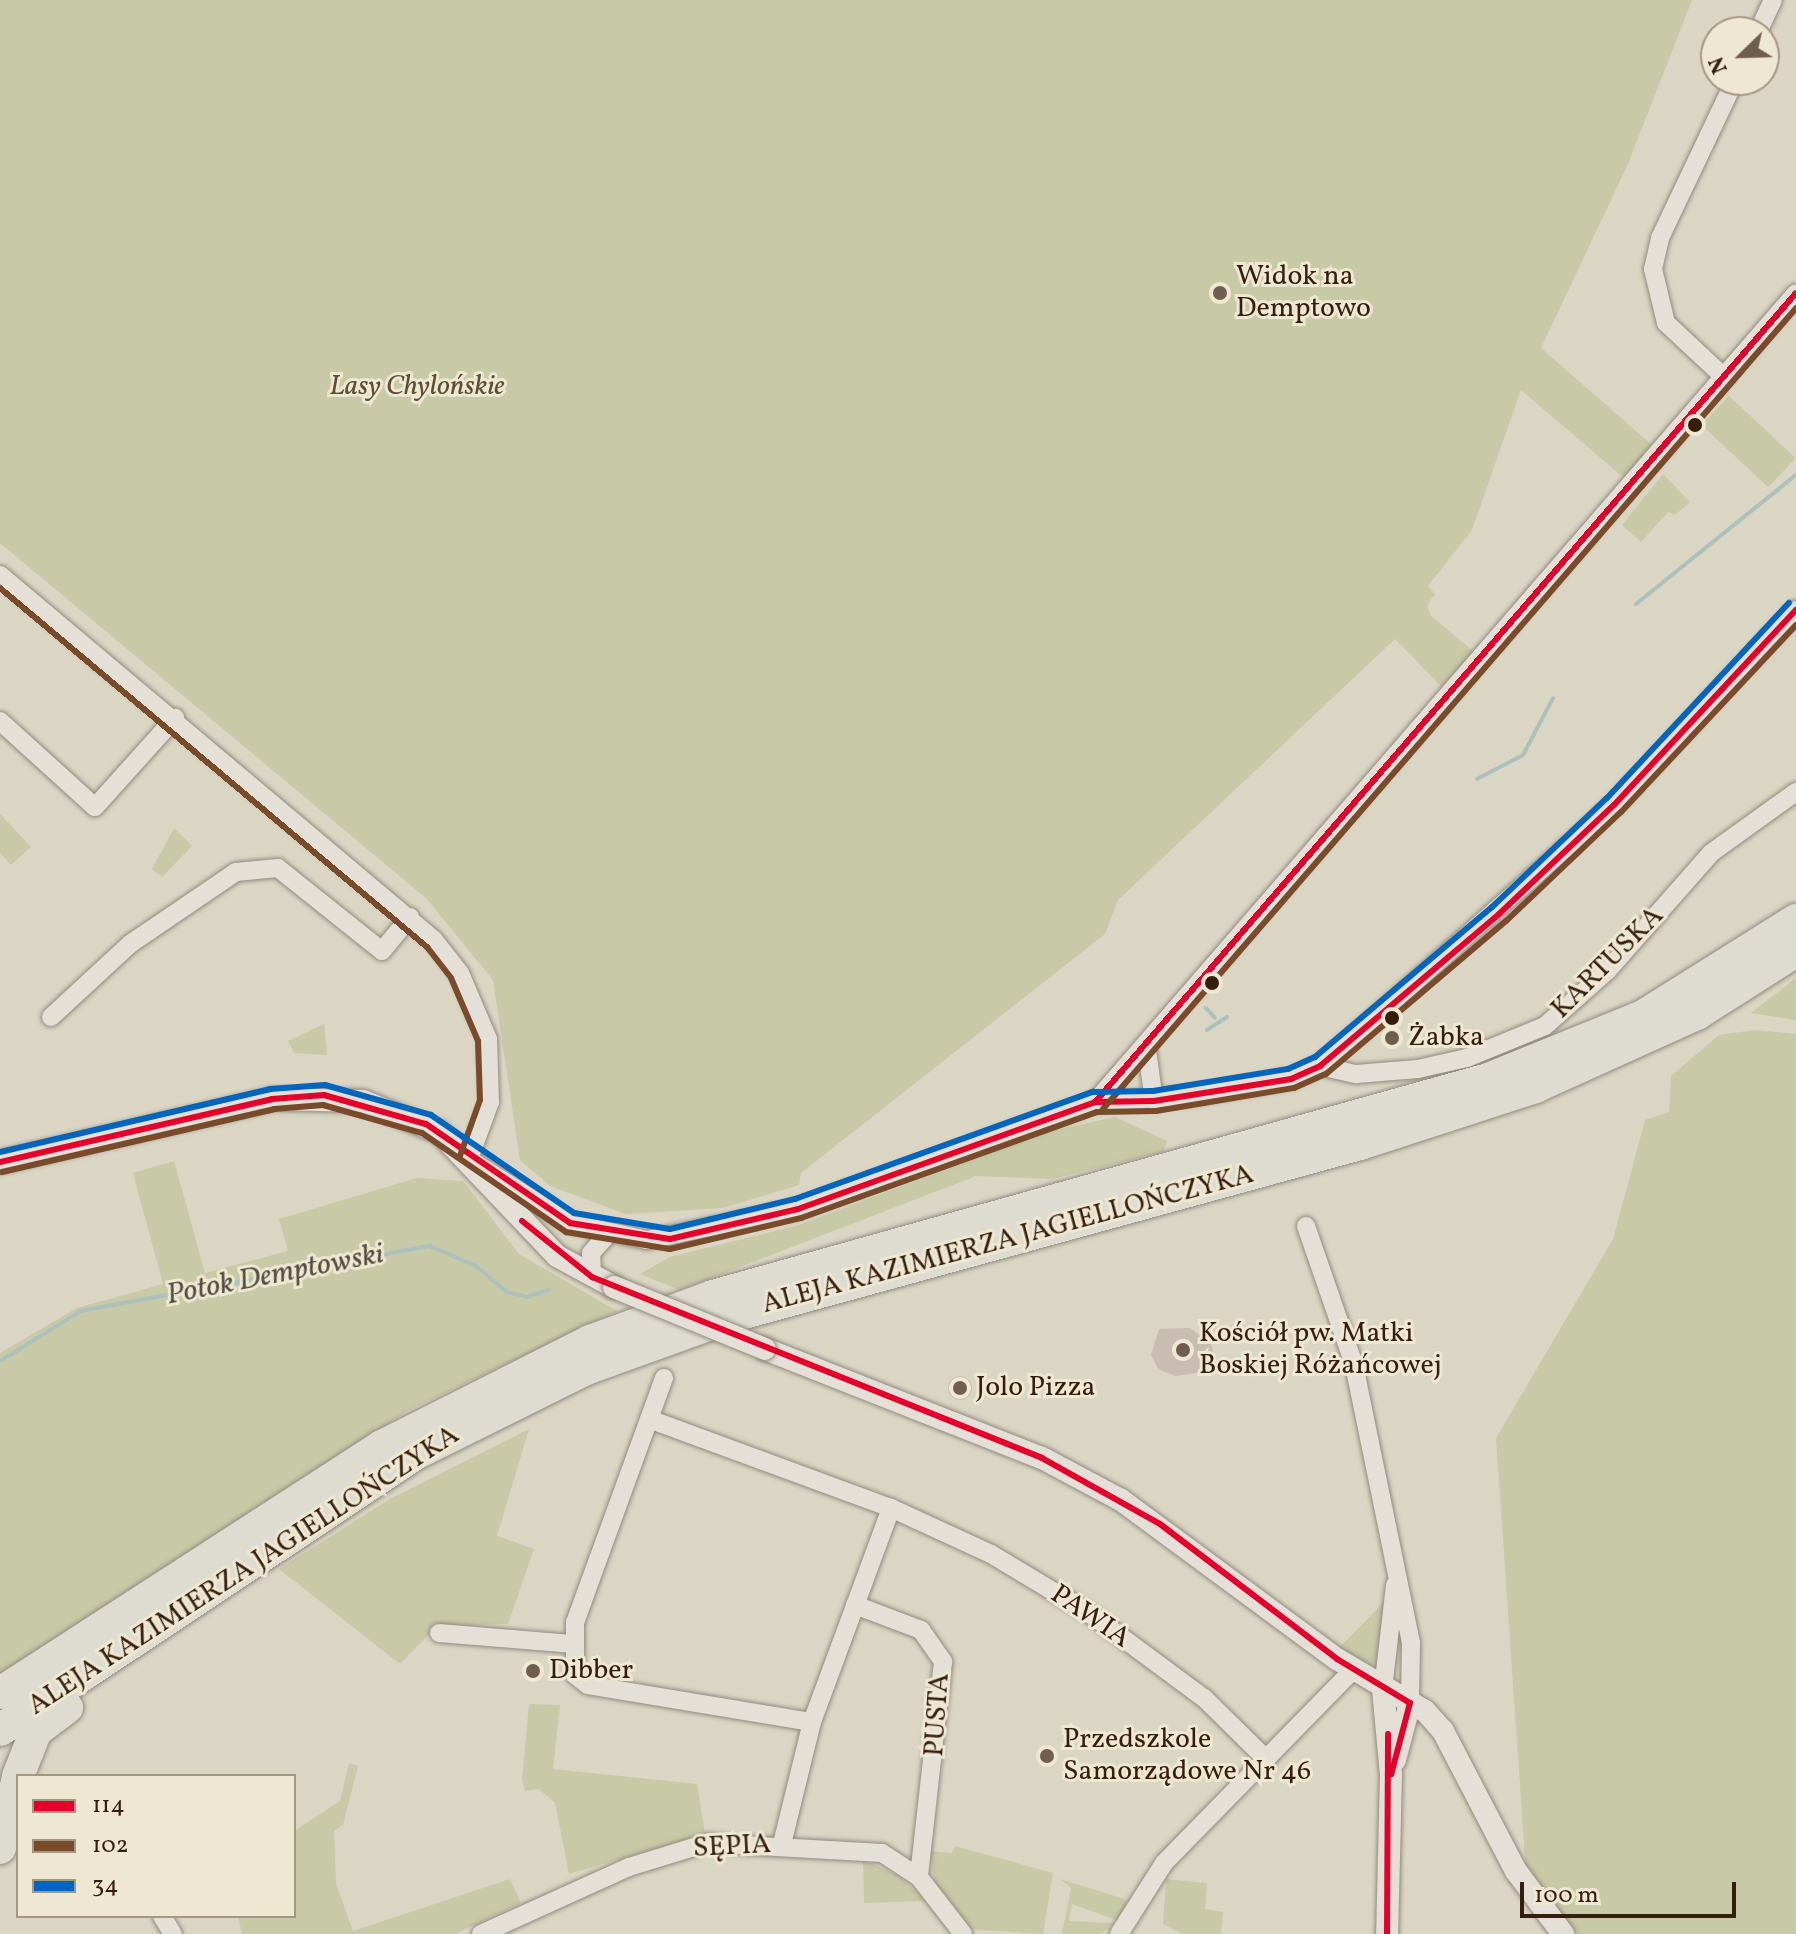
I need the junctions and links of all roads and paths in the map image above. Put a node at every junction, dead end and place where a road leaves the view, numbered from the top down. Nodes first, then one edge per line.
1 (1727, 96) edge
2 (1796, 293) edge
3 (1724, 377) junction
4 (0, 575) edge
5 (1796, 610) edge
6 (175, 718) junction
7 (0, 721) edge
8 (1796, 792) edge
9 (410, 917) junction
10 (1796, 920) edge
11 (1796, 951) edge
12 (51, 1017) dead end
13 (1147, 1050) junction
14 (1320, 1066) junction
15 (1154, 1101) junction
16 (1095, 1102) junction
17 (469, 1159) junction
18 (0, 1162) edge
19 (1306, 1226) dead end
20 (608, 1234) junction
21 (592, 1277) junction
22 (664, 1378) dead end
23 (649, 1419) junction
24 (891, 1508) junction
25 (1395, 1585) junction
26 (209, 1587) junction
27 (855, 1605) junction
28 (439, 1633) dead end
29 (572, 1644) junction
30 (1353, 1670) junction
31 (1383, 1689) junction
32 (0, 1693) edge
33 (1410, 1703) junction
34 (812, 1722) junction
35 (0, 1730) edge
36 (1267, 1760) junction
37 (19, 1774) edge
38 (1391, 1775) junction
39 (16, 1785) edge
40 (782, 1844) junction
41 (0, 1848) edge
42 (919, 1877) junction
43 (481, 1934) edge
44 (963, 1934) edge
45 (1119, 1934) edge
46 (1387, 1934) edge
47 (1563, 1934) edge

1 - 3 street
2 - 3 street
3 - 13 street
4 - 6 street
5 - 14 street
6 - 7 street
6 - 9 street
8 - 14 street, KARTUSKA
9 - 12 street
9 - 17 street
10 - 32 highway, ALEJA KAZIMIERZA JAGIELLOŃCZYKA
11 - 26 highway, ALEJA KAZIMIERZA JAGIELLOŃCZYKA
13 - 15 street
13 - 16 street
14 - 15 street
15 - 16 street
16 - 20 street
17 - 18 street
17 - 20 street
17 - 21 street
19 - 25 street
20 - 21 street
21 - 30 street, bridge
22 - 23 street
23 - 24 street, PAWIA
23 - 29 street
24 - 27 street
24 - 36 street, PAWIA
25 - 31 street
25 - 33 street
26 - 35 highway, ALEJA KAZIMIERZA JAGIELLOŃCZYKA
26 - 37 highway
27 - 34 street
27 - 42 street, PUSTA
28 - 29 street
29 - 34 street
30 - 31 street
30 - 36 street
31 - 33 street
31 - 38 street
33 - 38 street
33 - 47 street
34 - 40 street
36 - 45 street
38 - 46 street
39 - 41 highway
40 - 42 street, SĘPIA
40 - 43 street, SĘPIA
42 - 44 street, SĘPIA

